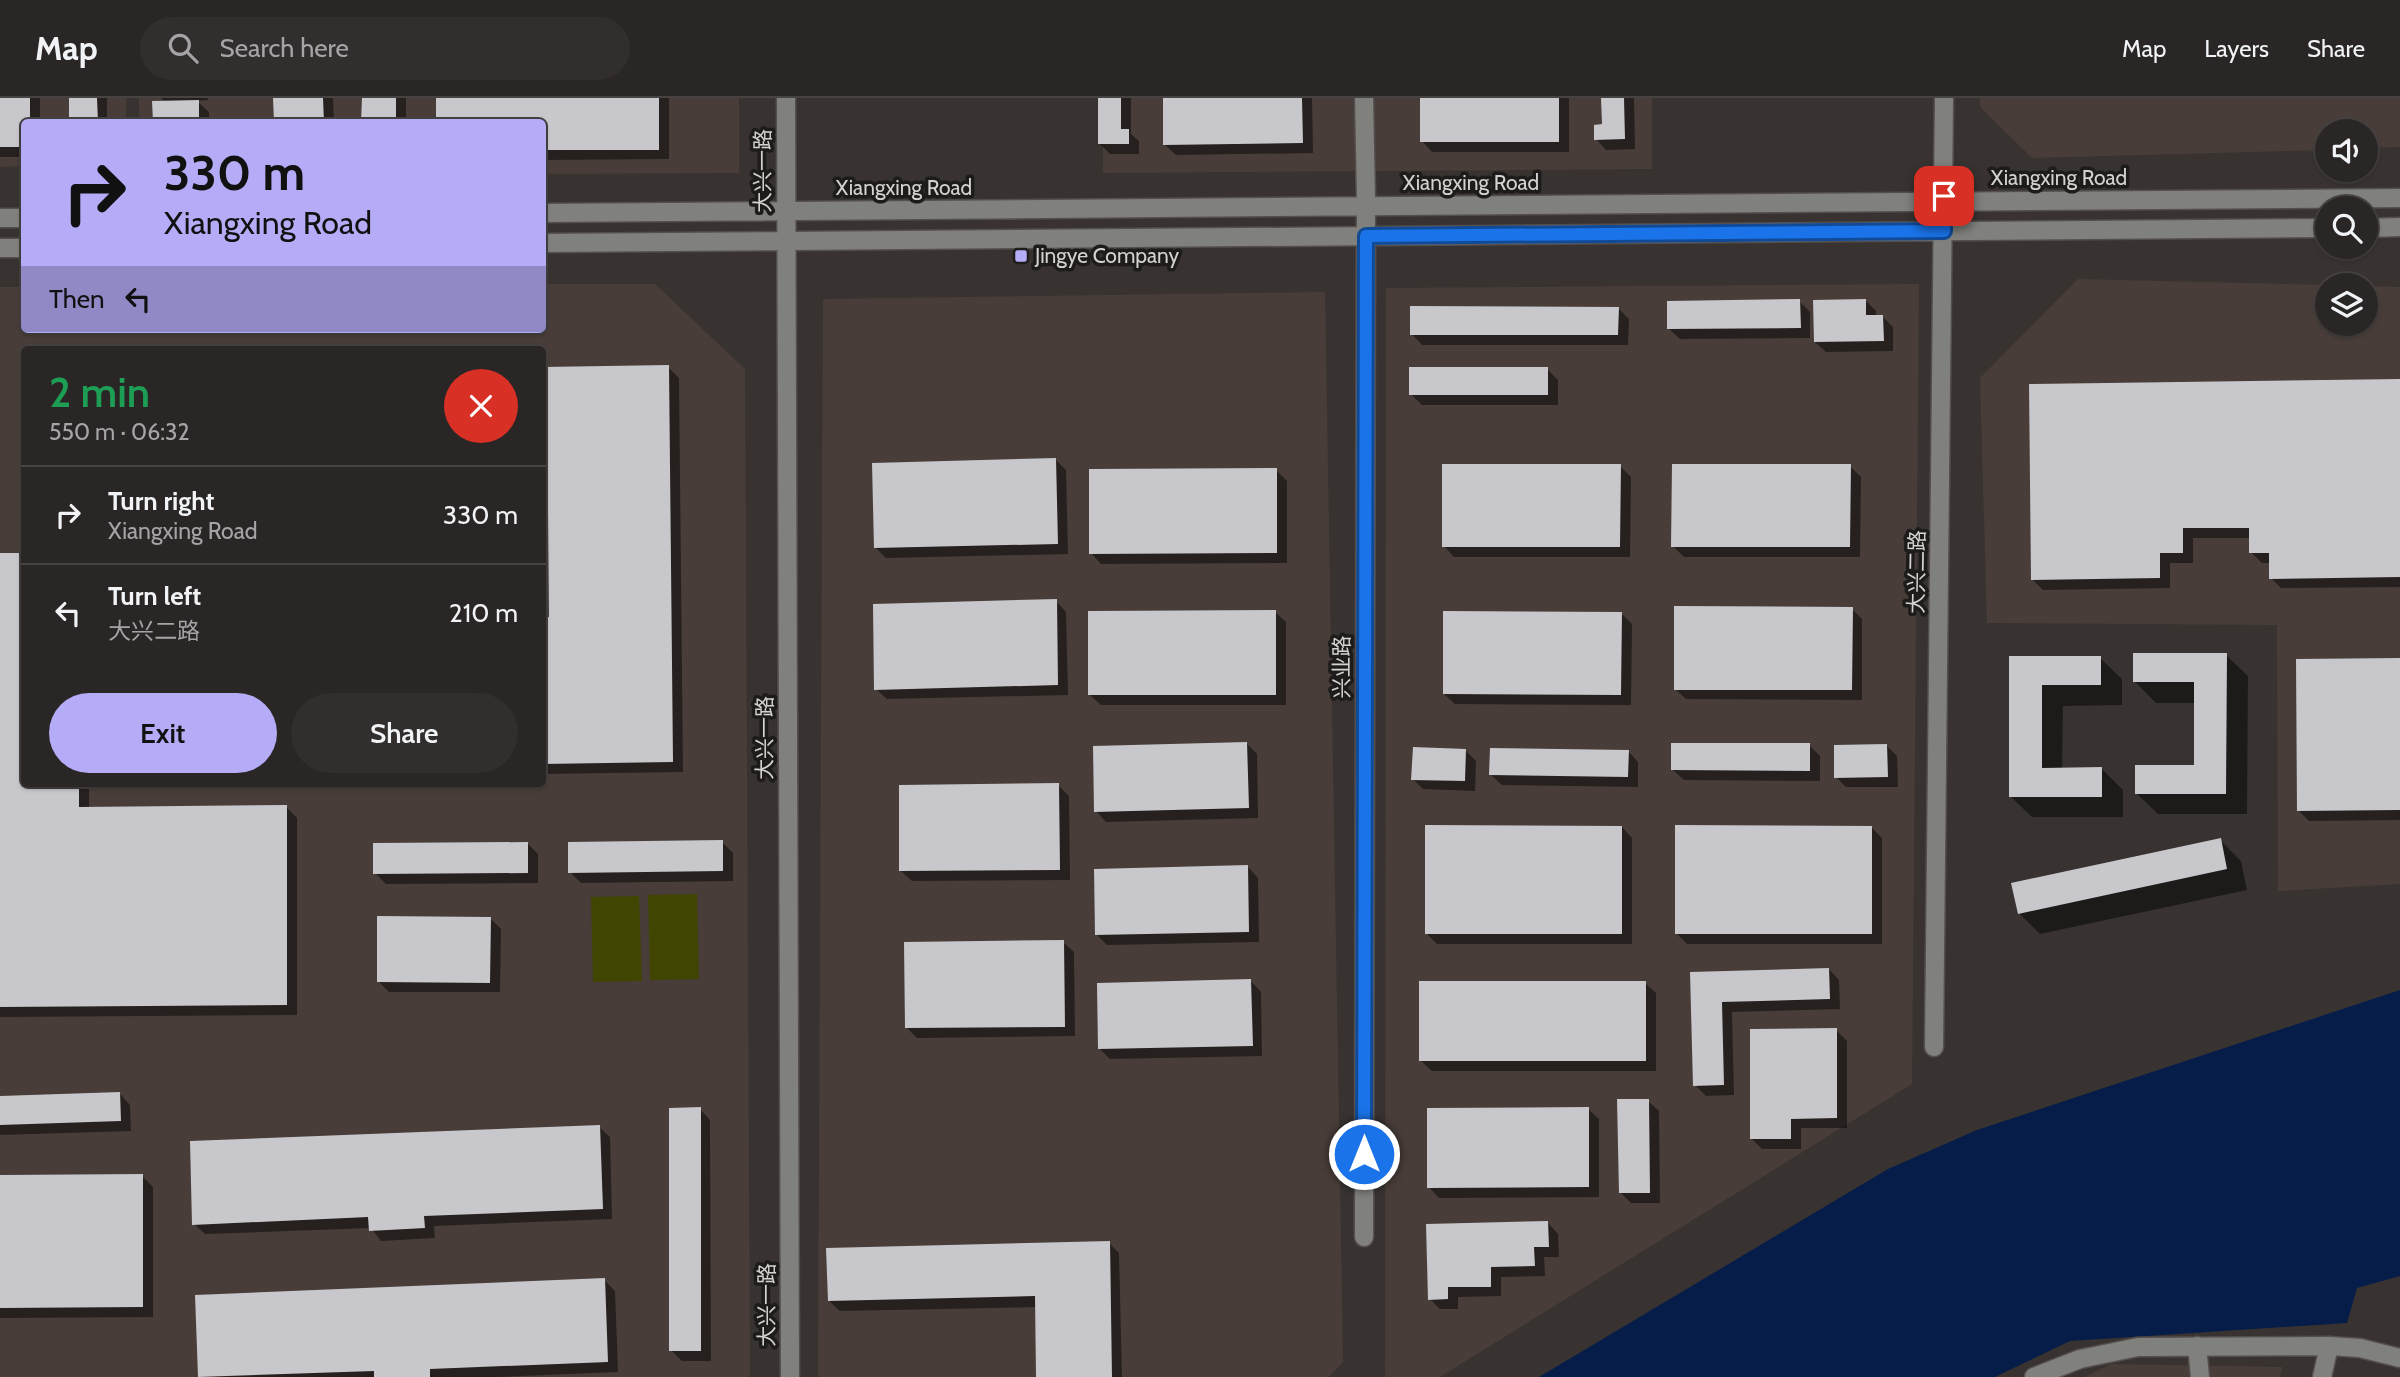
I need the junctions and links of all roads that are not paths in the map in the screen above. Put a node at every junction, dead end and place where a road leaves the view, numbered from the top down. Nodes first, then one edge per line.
1 (786, 98) edge
2 (1364, 98) edge
3 (1944, 98) edge
4 (2400, 198) edge
5 (1944, 202) junction
6 (1366, 207) junction
7 (786, 211) junction
8 (546, 213) edge
9 (0, 218) edge
10 (21, 218) edge
11 (2400, 227) edge
12 (2315, 228) edge
13 (2378, 228) edge
14 (1944, 231) junction
15 (1366, 236) junction
16 (786, 241) junction
17 (546, 243) edge
18 (0, 248) edge
19 (21, 248) edge
20 (1934, 1047) dead end
21 (1364, 1237) dead end
22 (2197, 1346) junction
23 (2329, 1346) junction
24 (2400, 1358) edge
25 (790, 1377) edge
26 (2034, 1377) edge
27 (2200, 1377) edge
28 (2322, 1377) edge

1 - 7 street, 大兴一路
2 - 6 street, 兴业路
3 - 5 street, 大兴二路
4 - 5 street, Xiangxing Road
5 - 6 street, Xiangxing Road
5 - 14 street, 大兴二路
6 - 7 street, Xiangxing Road
6 - 15 street, 兴业路
7 - 8 street, Xiangxing Road
7 - 16 street, 大兴一路
9 - 10 street
11 - 13 street
12 - 14 street
14 - 15 street
14 - 20 street, 大兴二路
15 - 16 street
15 - 21 street, 兴业路
16 - 17 street
16 - 25 street, 大兴一路
18 - 19 street
22 - 23 street
22 - 26 street
22 - 27 street
23 - 24 street
23 - 28 street

